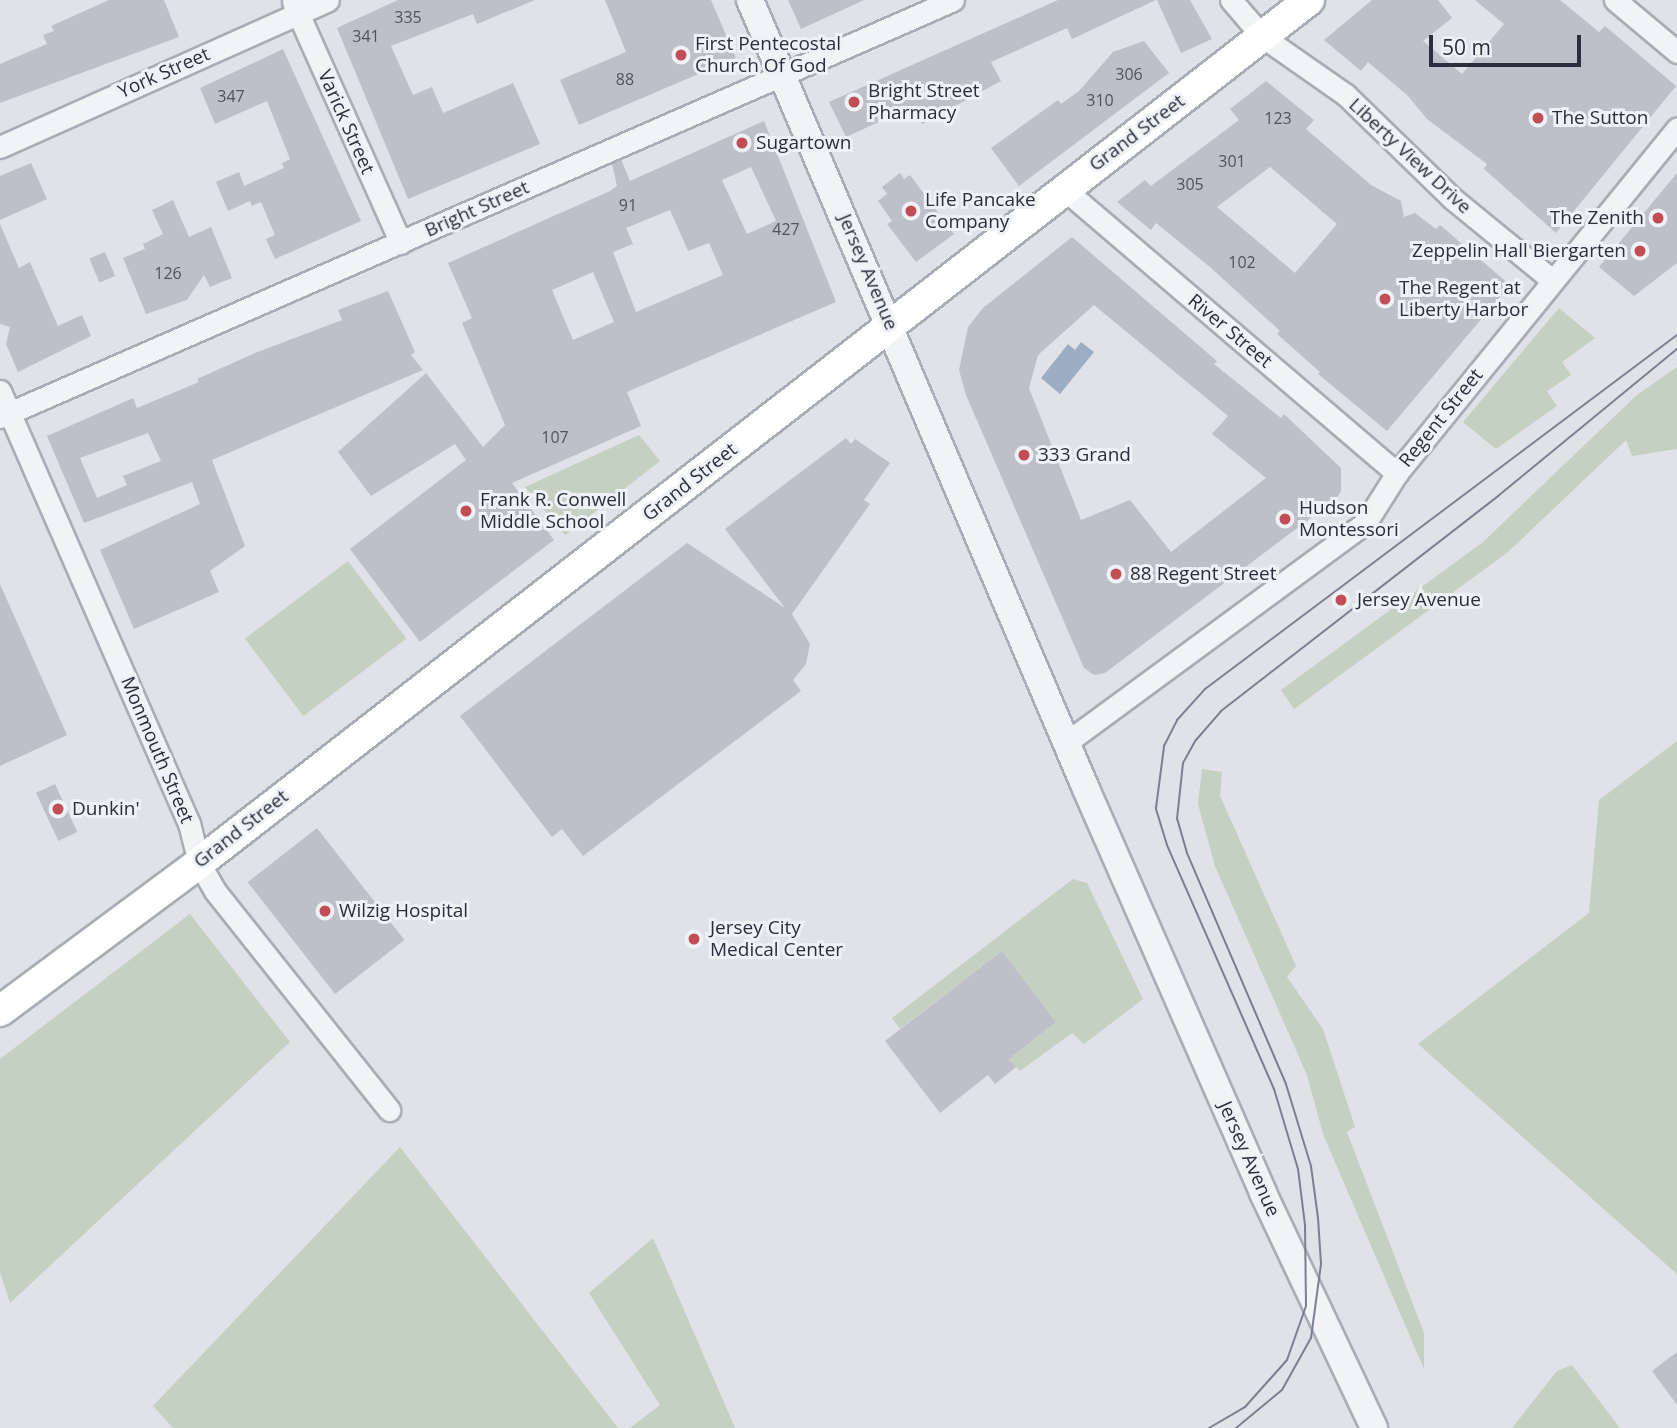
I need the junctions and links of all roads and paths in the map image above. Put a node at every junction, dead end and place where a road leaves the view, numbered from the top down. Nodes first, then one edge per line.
1 (328, 0) edge
2 (750, 0) edge
3 (953, 0) edge
4 (1231, 0) edge
5 (1309, 0) edge
6 (1615, 0) edge
7 (295, 7) edge
8 (1263, 37) junction
9 (1677, 52) edge
10 (783, 75) junction
11 (1677, 129) edge
12 (0, 147) edge
13 (1064, 189) junction
14 (401, 243) junction
15 (1552, 280) junction
16 (890, 324) junction
17 (0, 391) edge
18 (5, 415) edge
19 (1397, 473) junction
20 (1067, 742) junction
21 (199, 863) junction
22 (0, 1011) edge
23 (389, 1110) dead end
24 (1374, 1428) edge

1 - 7 street, York Street
2 - 10 street, Jersey Avenue
3 - 10 street, Bright Street
4 - 8 street, Liberty View Drive
5 - 8 main road, Grand Street
6 - 9 street
7 - 12 street, York Street
7 - 14 street, Varick Street
8 - 13 main road, Grand Street
8 - 15 street, Liberty View Drive
10 - 14 street, Bright Street
10 - 16 street, Jersey Avenue
11 - 15 street, Regent Street
13 - 16 main road, Grand Street
13 - 19 street, River Street
14 - 18 street, Bright Street
15 - 19 street, Regent Street
16 - 20 street, Jersey Avenue
16 - 21 main road, Grand Street
17 - 18 street, Monmouth Street
18 - 21 street, Monmouth Street
19 - 20 street, Regent Street
20 - 24 street, Jersey Avenue
21 - 22 main road, Grand Street
21 - 23 street, Monmouth Street

